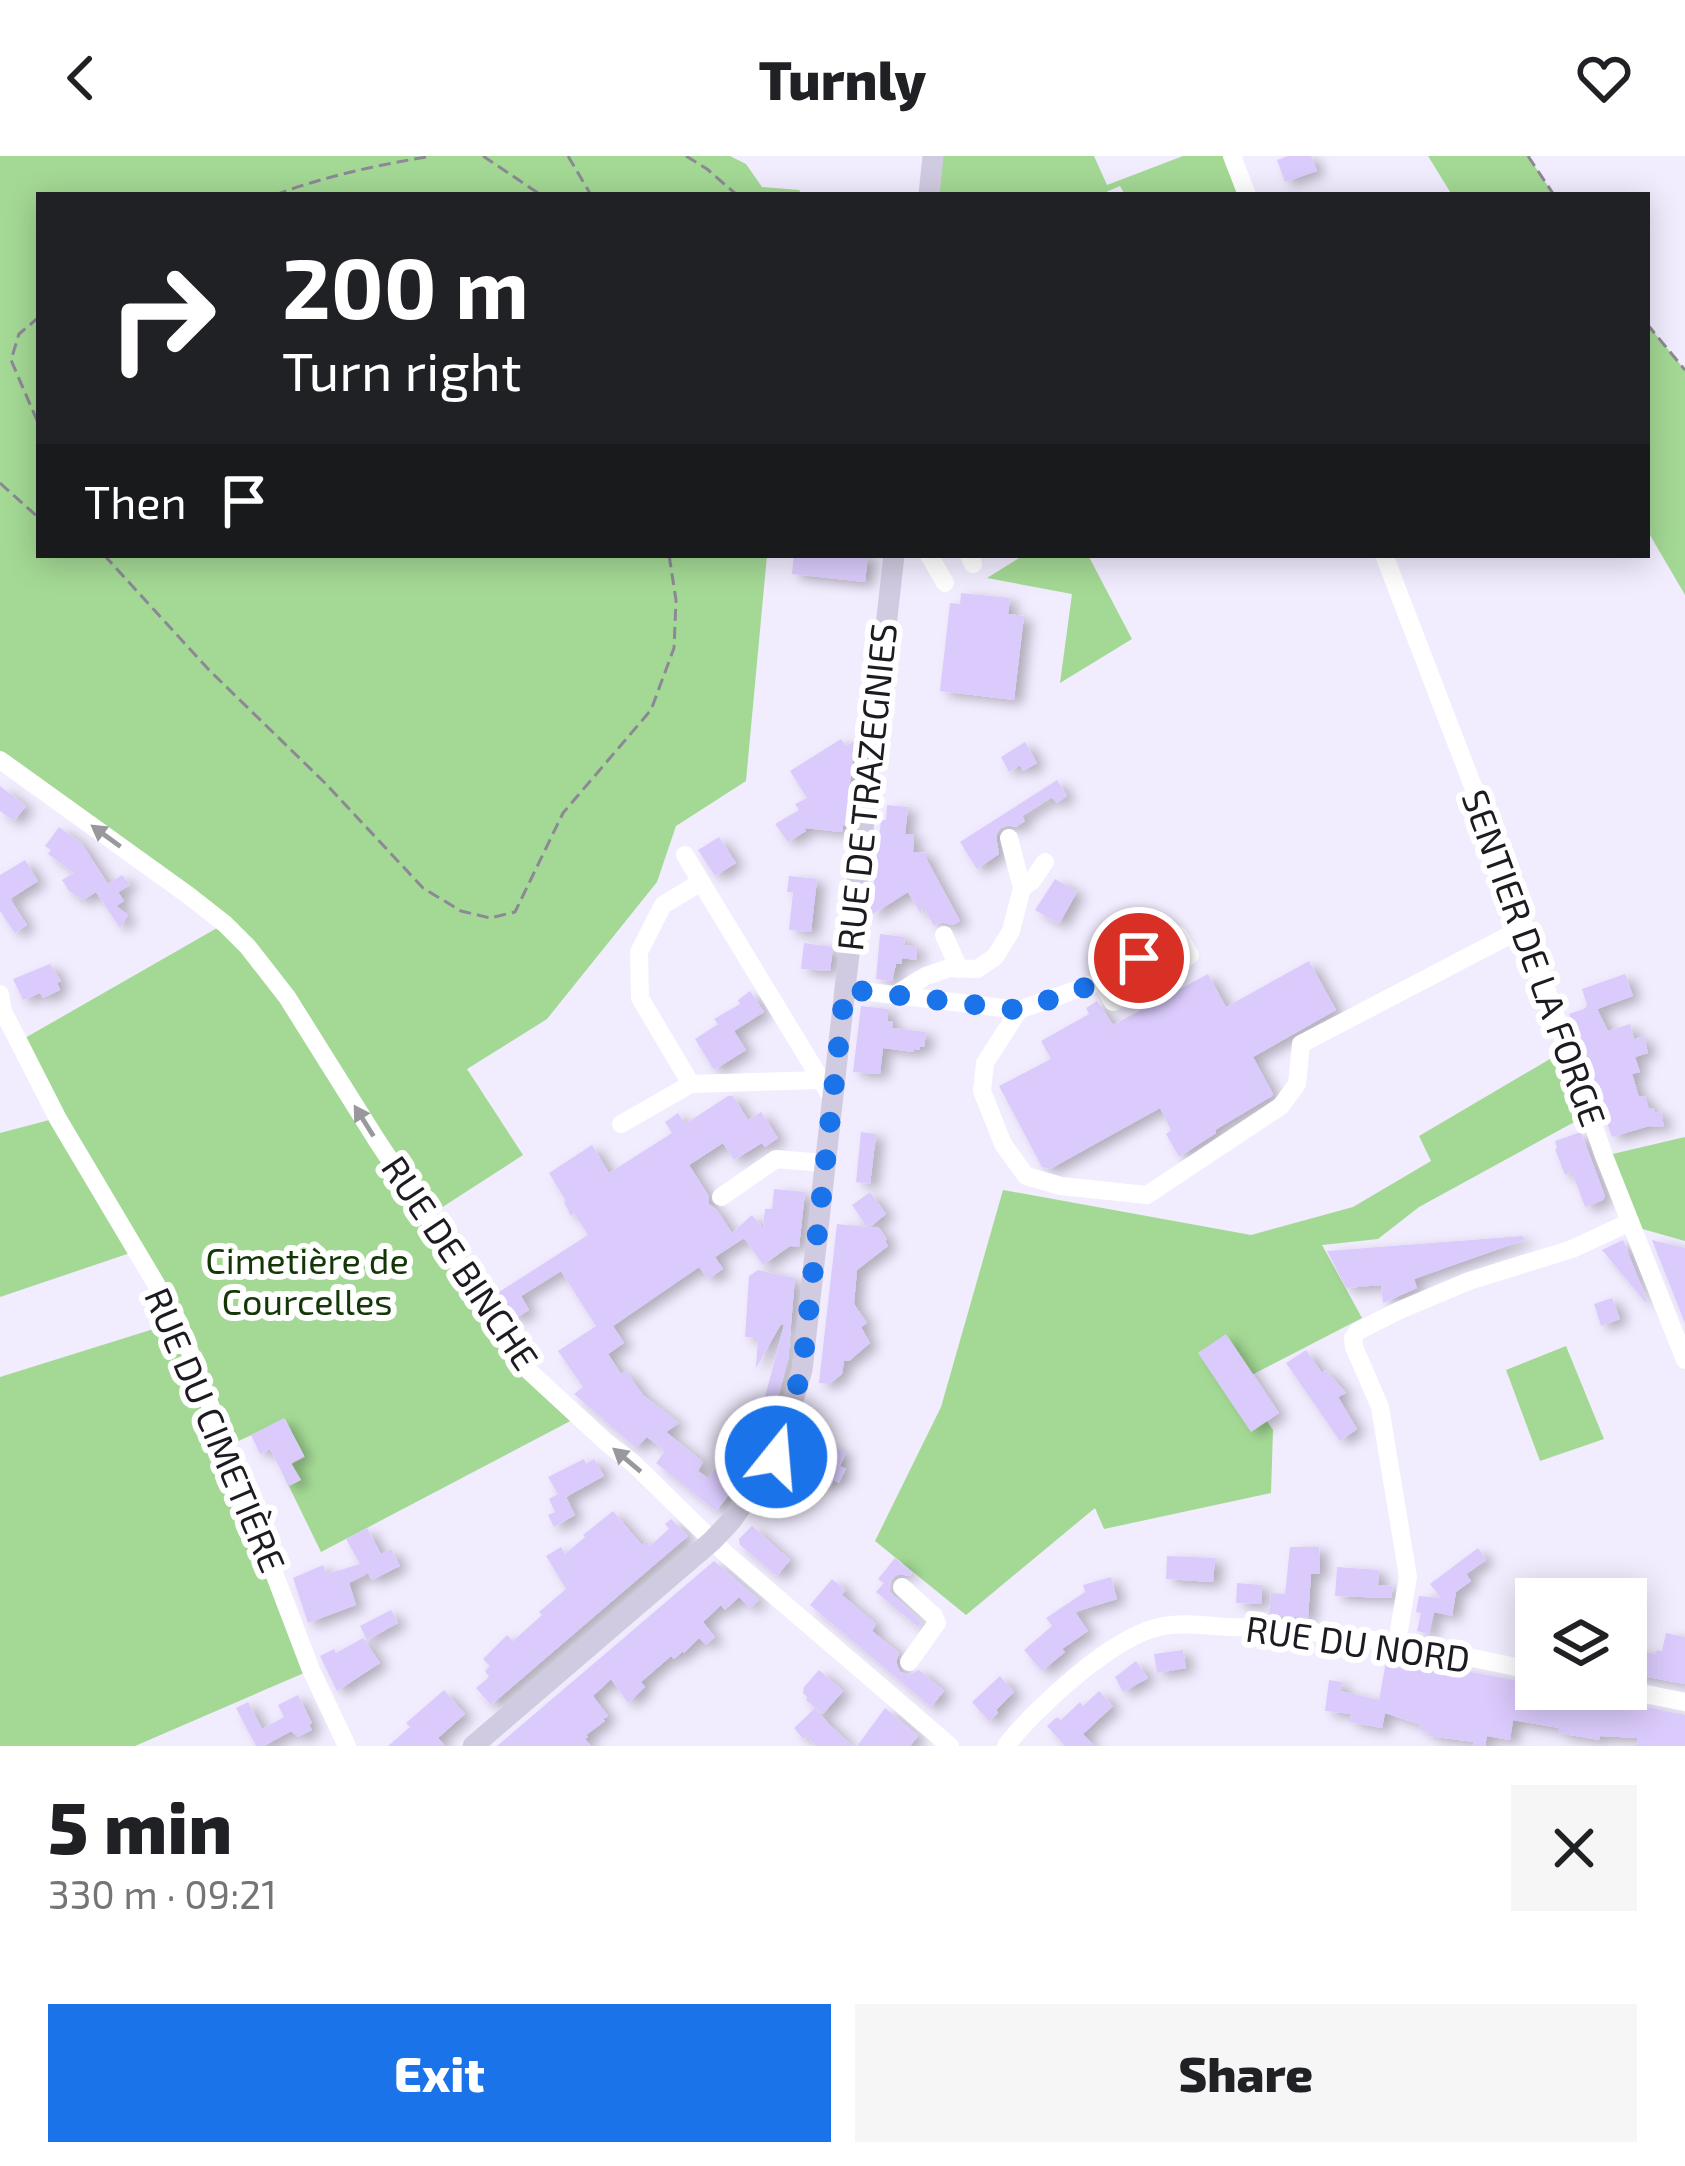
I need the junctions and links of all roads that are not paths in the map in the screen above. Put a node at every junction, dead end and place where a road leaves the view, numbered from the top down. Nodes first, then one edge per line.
1 (933, 156) edge
2 (1232, 156) edge
3 (929, 192) edge
4 (1245, 192) edge
5 (893, 558) edge
6 (931, 558) edge
7 (1385, 558) edge
8 (945, 583) dead end
9 (0, 760) edge
10 (1009, 838) dead end
11 (685, 855) dead end
12 (1045, 862) dead end
13 (701, 882) junction
14 (1022, 888) junction
15 (1525, 927) junction
16 (944, 935) dead end
17 (959, 969) junction
18 (1101, 982) junction
19 (845, 989) junction
20 (0, 994) edge
21 (895, 995) junction
22 (1019, 1010) junction
23 (691, 1084) junction
24 (826, 1089) junction
25 (621, 1124) dead end
26 (824, 1163) junction
27 (722, 1197) dead end
28 (1630, 1222) junction
29 (1685, 1360) edge
30 (712, 1541) junction
31 (902, 1587) dead end
32 (1397, 1642) junction
33 (1515, 1667) edge
34 (896, 1675) junction
35 (1647, 1694) edge
36 (1685, 1702) edge
37 (347, 1746) edge
38 (473, 1746) edge
39 (950, 1746) edge
40 (1006, 1746) edge

1 - 3 main road
2 - 4 street
5 - 19 main road, RUE DE TRAZEGNIES
6 - 8 street
7 - 15 street, SENTIER DE LA FORGE
30 -> 9 street, RUE DE BINCHE
10 - 14 street
11 - 13 street
12 - 14 street
13 - 23 street
13 - 24 street
14 - 17 street
15 - 22 street
15 - 28 street, SENTIER DE LA FORGE
16 - 17 street
17 - 21 street
18 - 18 street
18 - 22 street
19 - 21 street
19 - 24 main road, RUE DE TRAZEGNIES
20 - 37 street, RUE DU CIMETIÈRE
21 - 22 street
23 - 24 street
23 - 25 street
24 - 26 main road, RUE DE TRAZEGNIES
26 - 27 street
26 - 30 main road, RUE DE TRAZEGNIES
28 - 29 street, SENTIER DE LA FORGE
28 - 32 street
30 - 34 street, RUE DE BINCHE
30 - 38 main road, RUE DE TRAZEGNIES
31 - 34 street
32 - 33 street, RUE DU NORD
32 - 40 street, RUE DU NORD
34 - 39 street, RUE DE BINCHE
35 - 36 street

